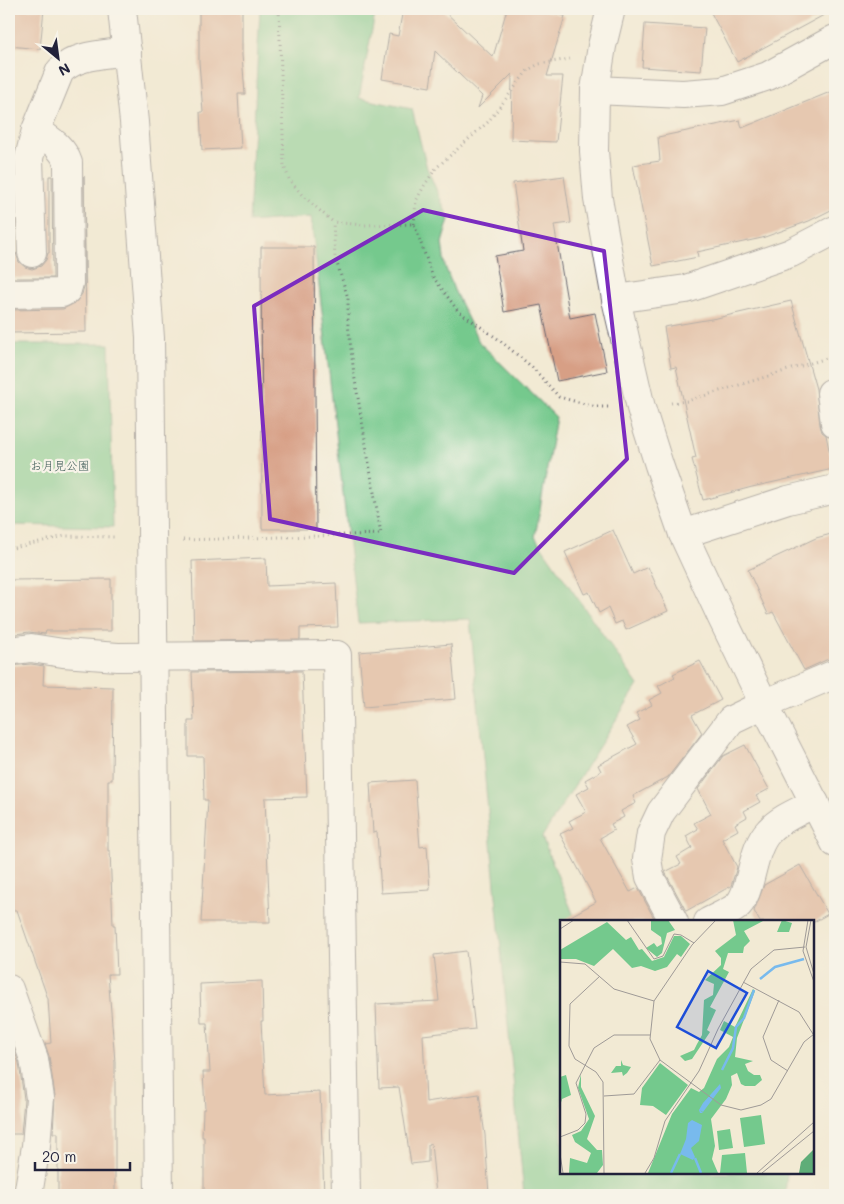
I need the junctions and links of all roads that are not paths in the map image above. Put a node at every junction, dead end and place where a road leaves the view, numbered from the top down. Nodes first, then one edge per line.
1 (122, 9) edge
2 (611, 9) edge
3 (835, 39) edge
4 (127, 52) junction
5 (595, 90) junction
6 (36, 130) junction
7 (835, 230) edge
8 (32, 253) dead end
9 (9, 294) edge
10 (616, 299) junction
11 (835, 392) edge
12 (835, 424) edge
13 (835, 489) edge
14 (683, 534) junction
15 (9, 650) edge
16 (154, 657) junction
17 (835, 674) edge
18 (764, 704) junction
19 (815, 803) junction
20 (835, 844) edge
21 (673, 920) edge
22 (712, 920) edge
23 (9, 989) edge
24 (28, 1195) edge
25 (159, 1195) edge
26 (346, 1195) edge

1 - 4 street
2 - 5 street
3 - 5 street
4 - 6 street
4 - 16 street
5 - 10 street
6 - 8 street
6 - 9 street
7 - 10 street
10 - 14 street
11 - 12 street
13 - 14 street
14 - 18 street
15 - 16 street
16 - 25 street
16 - 26 street
17 - 18 street
18 - 19 street
18 - 21 street
19 - 20 street
19 - 22 street
23 - 24 street

